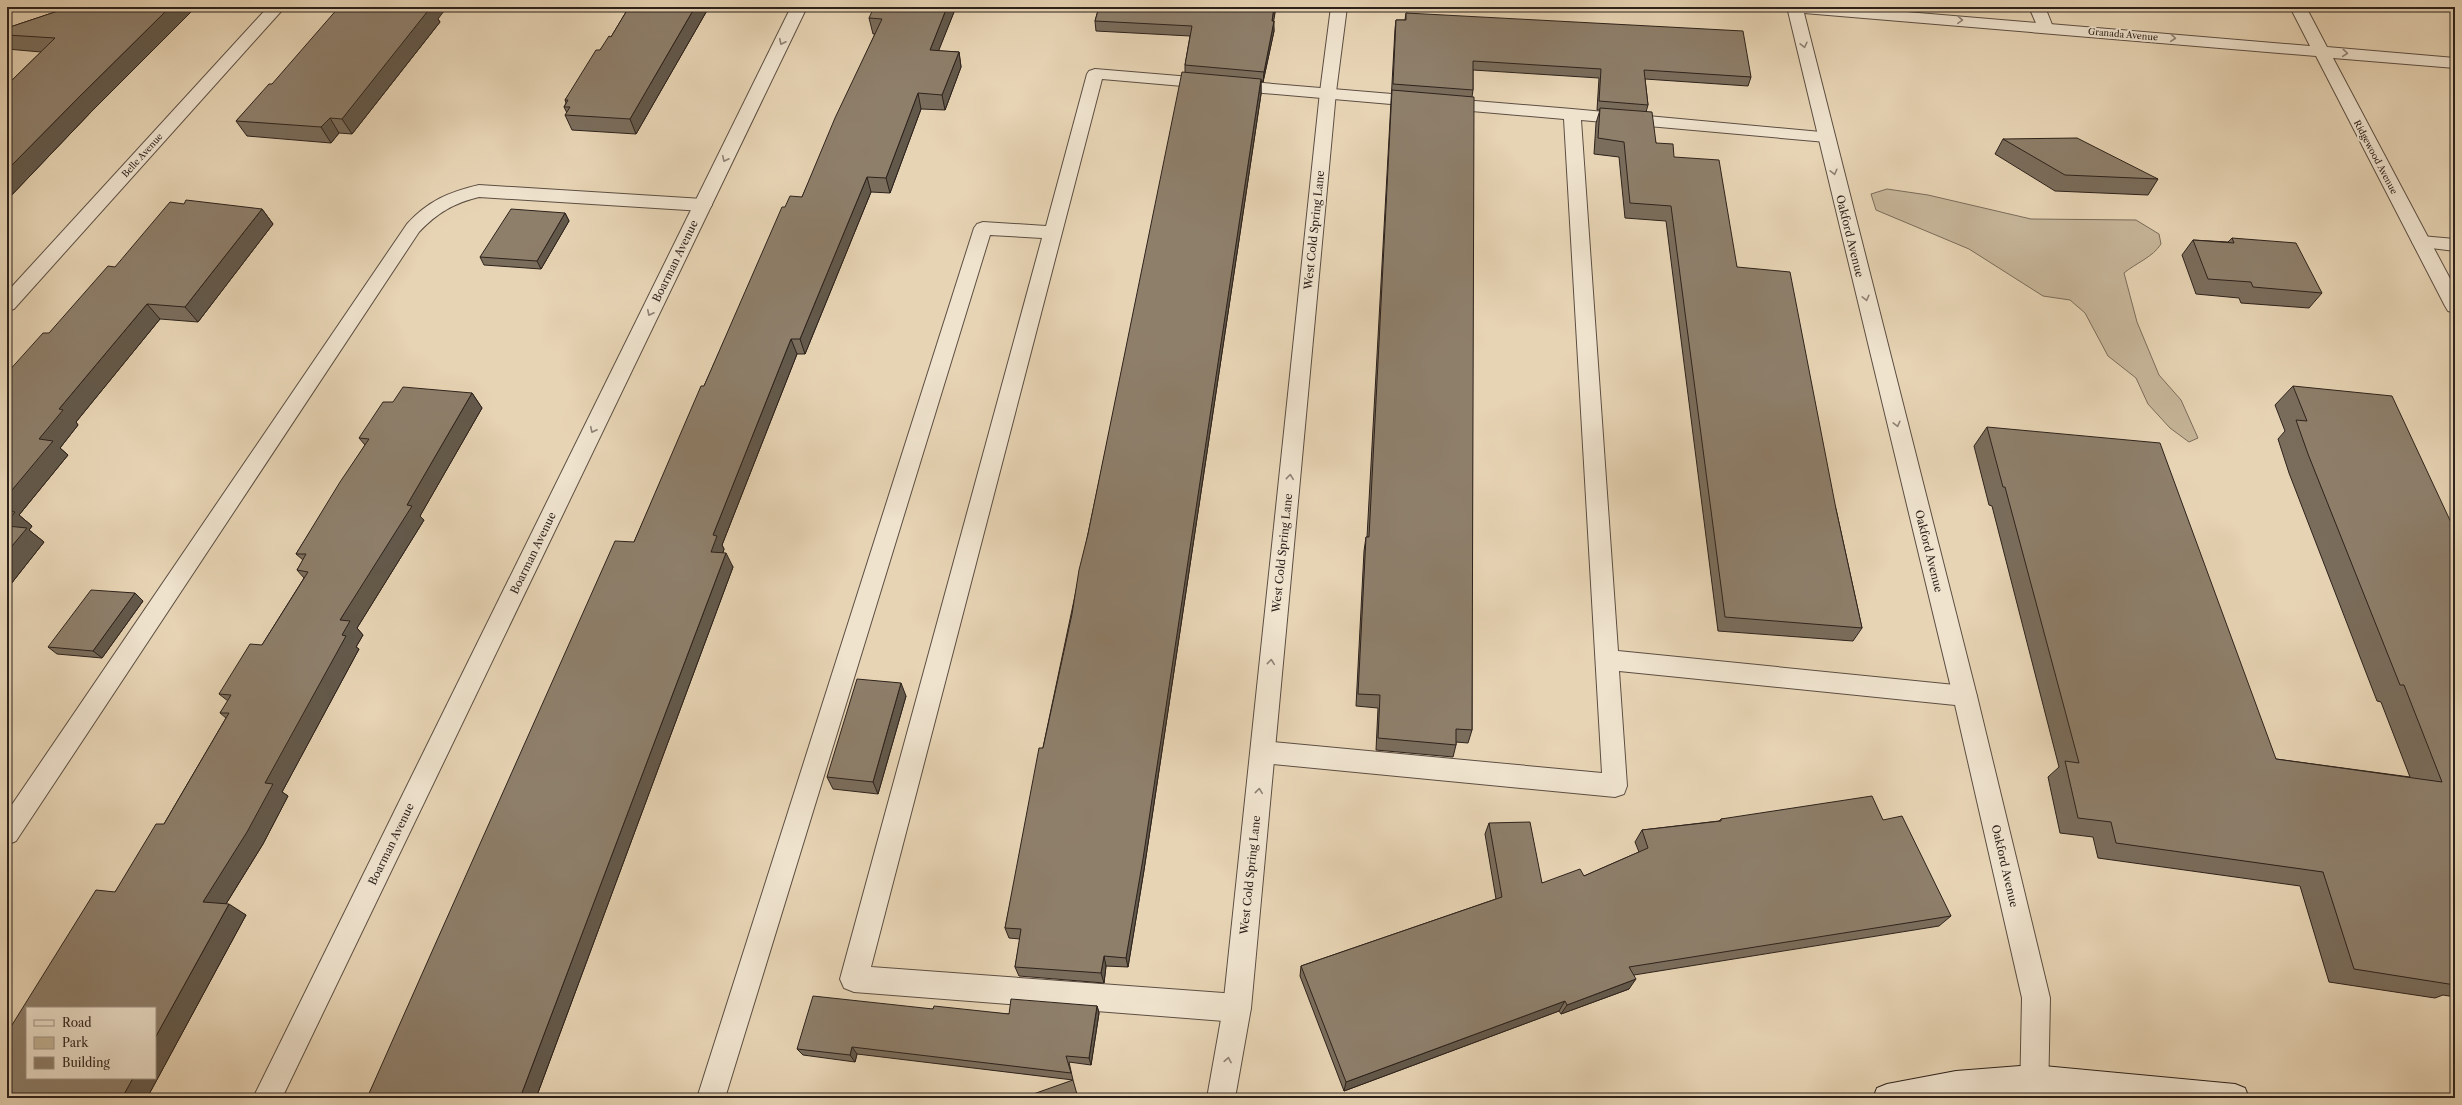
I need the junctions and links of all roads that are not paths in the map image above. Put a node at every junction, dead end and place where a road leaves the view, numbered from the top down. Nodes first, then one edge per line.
1 (276, 7) edge
2 (799, 7) edge
3 (1339, 7) edge
4 (1791, 7) edge
5 (1795, 7) edge
6 (2037, 7) edge
7 (2298, 7) edge
8 (2044, 27) junction
9 (2321, 51) junction
10 (2455, 63) edge
11 (1328, 92) junction
12 (1572, 114) junction
13 (1826, 137) junction
14 (703, 205) junction
15 (1052, 232) junction
16 (2421, 242) junction
17 (2455, 245) edge
18 (7, 304) edge
19 (2455, 306) edge
20 (1607, 660) junction
21 (1965, 696) junction
22 (1263, 752) junction
23 (7, 833) edge
24 (1237, 1008) junction
25 (2034, 1089) edge
26 (267, 1098) edge
27 (711, 1098) edge
28 (1221, 1098) edge
29 (1887, 1098) edge
30 (2235, 1098) edge

1 - 18 street, Belle Avenue
2 -> 14 street, Boarman Avenue
3 - 11 street, West Cold Spring Lane
4 - 5 street, Granada Avenue
5 -> 8 street, Granada Avenue
5 -> 13 street, Oakford Avenue
6 - 8 street
7 - 9 street, Ridgewood Avenue
8 -> 9 street, Granada Avenue
9 -> 10 street, Granada Avenue
9 - 16 street, Ridgewood Avenue
11 - 12 street
11 - 15 street
22 -> 11 street, West Cold Spring Lane
12 - 13 street
12 - 20 street
13 -> 21 street, Oakford Avenue
14 - 23 street
14 -> 26 street, Boarman Avenue
15 - 24 street
15 - 27 street
16 - 17 street
16 - 19 street, Ridgewood Avenue
20 - 21 street
20 - 22 street
21 - 25 street, Oakford Avenue
24 -> 22 street, West Cold Spring Lane
28 -> 24 street, West Cold Spring Lane
25 - 29 street
25 - 30 street

